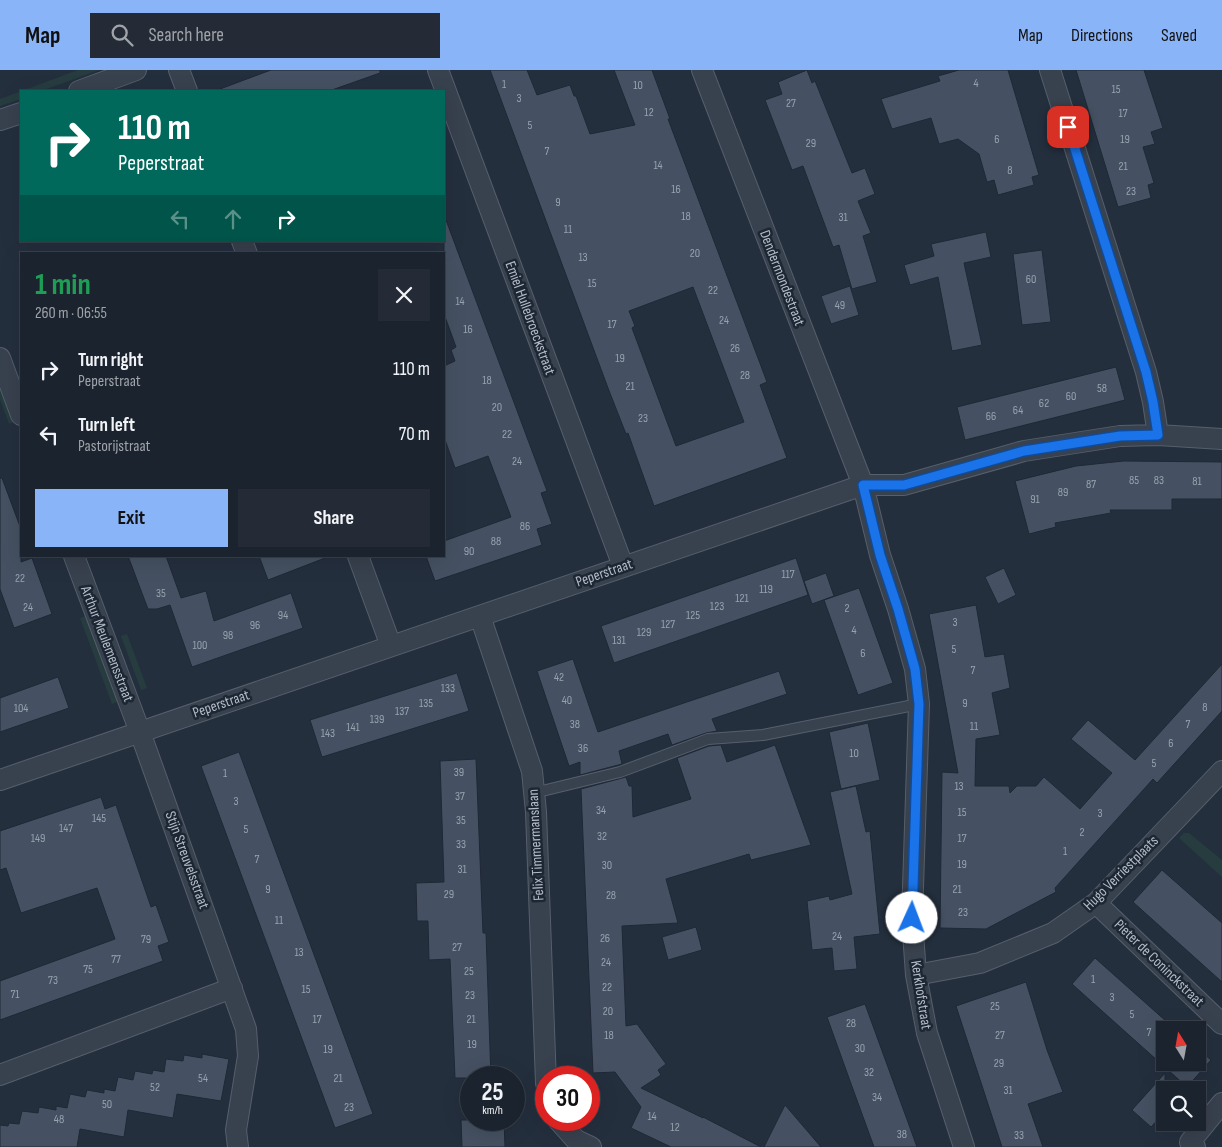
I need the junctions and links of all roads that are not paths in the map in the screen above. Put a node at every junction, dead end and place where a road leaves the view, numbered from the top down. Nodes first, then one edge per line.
1 (136, 70) edge
2 (179, 70) edge
3 (438, 70) edge
4 (702, 70) edge
5 (1050, 70) edge
6 (82, 90) edge
7 (187, 90) edge
8 (20, 112) edge
9 (0, 120) edge
10 (0, 358) edge
11 (20, 412) edge
12 (1158, 435) junction
13 (1222, 439) edge
14 (863, 485) junction
15 (74, 557) edge
16 (358, 557) edge
17 (623, 566) junction
18 (480, 616) junction
19 (391, 646) junction
20 (919, 704) junction
21 (140, 732) junction
22 (1222, 771) edge
23 (0, 780) edge
24 (534, 793) junction
25 (1096, 903) junction
26 (916, 975) junction
27 (232, 988) junction
28 (1222, 1024) edge
29 (545, 1066) edge
30 (0, 1074) edge
31 (1222, 1104) edge
32 (568, 1131) edge
33 (238, 1147) edge
34 (590, 1147) edge
35 (964, 1147) edge
36 (1194, 1147) edge

1 - 6 street
2 - 7 street
3 - 17 street, Emiel Hullebroeckstraat
4 - 14 street, Dendermondestraat
5 - 12 street
8 - 9 street
10 - 11 street
12 - 13 street, Peperstraat
12 - 14 street, Peperstraat
14 - 17 street, Peperstraat
14 - 20 street, Kerkhofstraat
15 - 21 street, Arthur Meulemensstraat
16 - 19 street
17 - 18 street, Peperstraat
18 - 19 street, Peperstraat
18 - 24 street, Felix Timmermanslaan
19 - 21 street, Peperstraat
20 - 24 lane
20 - 26 street, Kerkhofstraat
21 - 23 street, Peperstraat
21 - 27 street, Stijn Streuvelsstraat
22 - 25 street, Hugo Verriestplaats
24 - 29 street, Felix Timmermanslaan
25 - 26 street, Hugo Verriestplaats
25 - 28 street, Pieter de Coninckstraat
26 - 35 street, Kerkhofstraat
27 - 30 street
27 - 33 street, Stijn Streuvelsstraat
31 - 36 street
32 - 34 street

